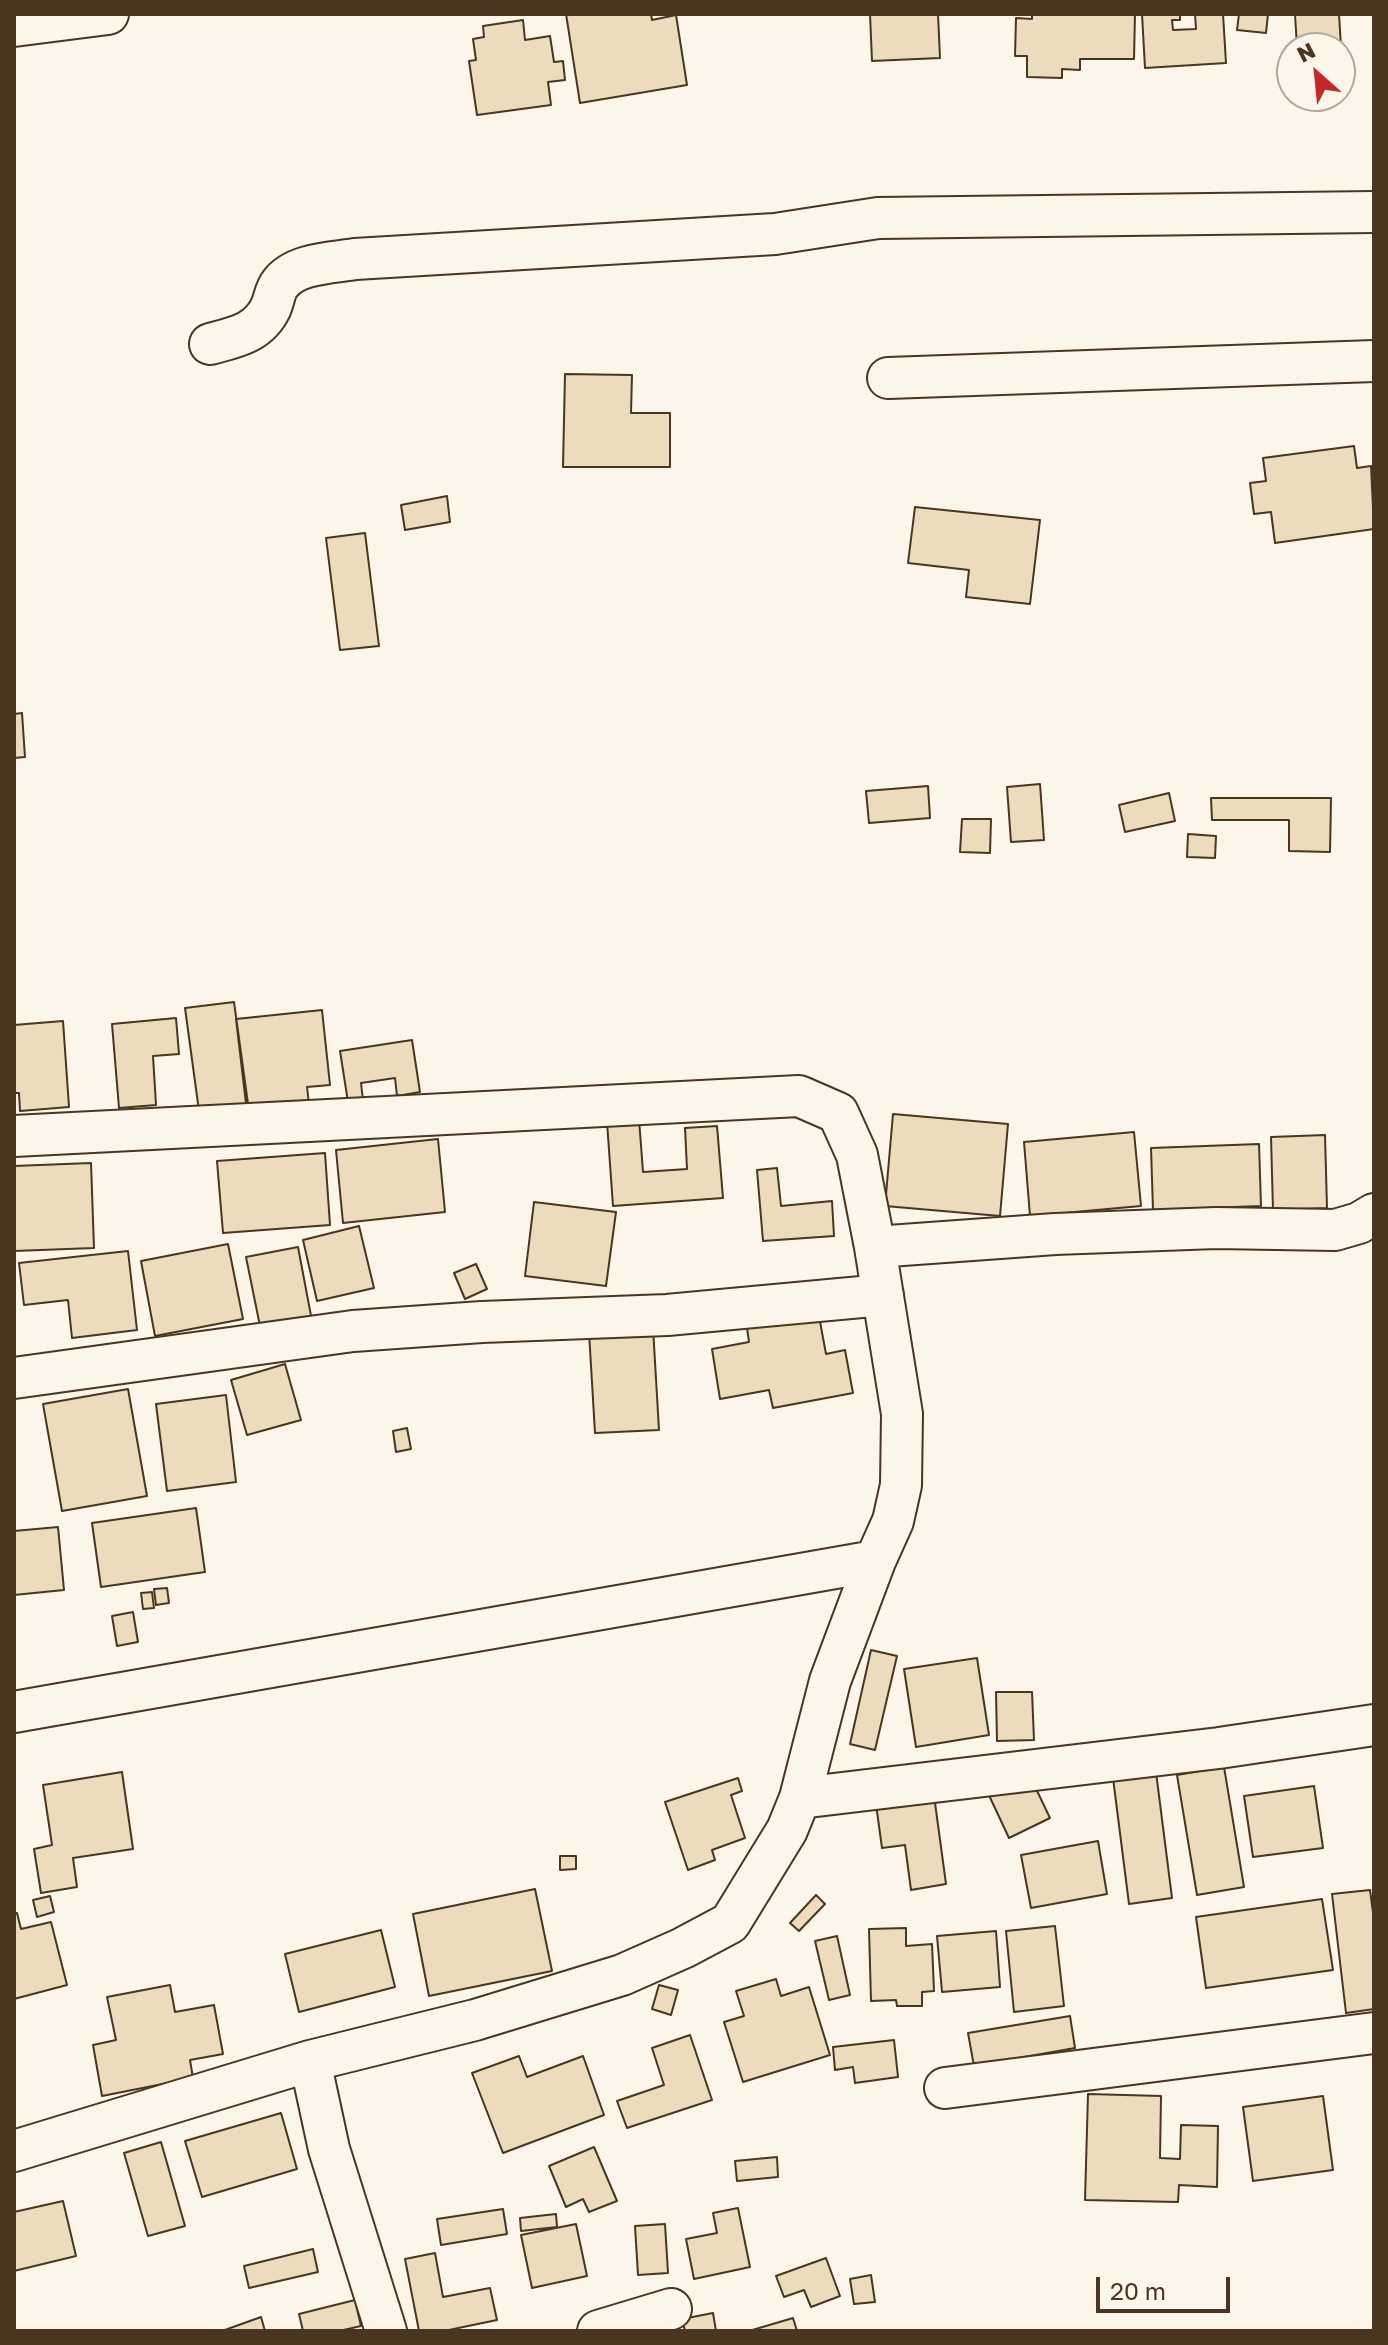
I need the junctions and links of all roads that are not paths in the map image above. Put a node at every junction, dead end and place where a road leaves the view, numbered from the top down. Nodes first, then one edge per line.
1 (108, 14) edge
2 (14, 26) edge
3 (1374, 212) edge
4 (210, 344) dead end
5 (1374, 361) edge
6 (888, 378) dead end
7 (14, 1136) edge
8 (1374, 1214) edge
9 (875, 1247) junction
10 (883, 1295) junction
11 (14, 1378) edge
12 (875, 1561) junction
13 (14, 1712) edge
14 (1374, 1725) edge
15 (800, 1798) junction
16 (1374, 2033) edge
17 (310, 2061) junction
18 (945, 2088) dead end
19 (14, 2151) edge
20 (671, 2309) dead end
21 (386, 2331) edge
22 (598, 2331) edge

1 - 2 street
3 - 4 street
5 - 6 street
7 - 9 street
8 - 9 street
9 - 10 street
10 - 11 street
10 - 12 street
12 - 13 street
12 - 15 street
14 - 15 street
15 - 17 street
16 - 18 street
17 - 19 street
17 - 21 street
20 - 22 street

